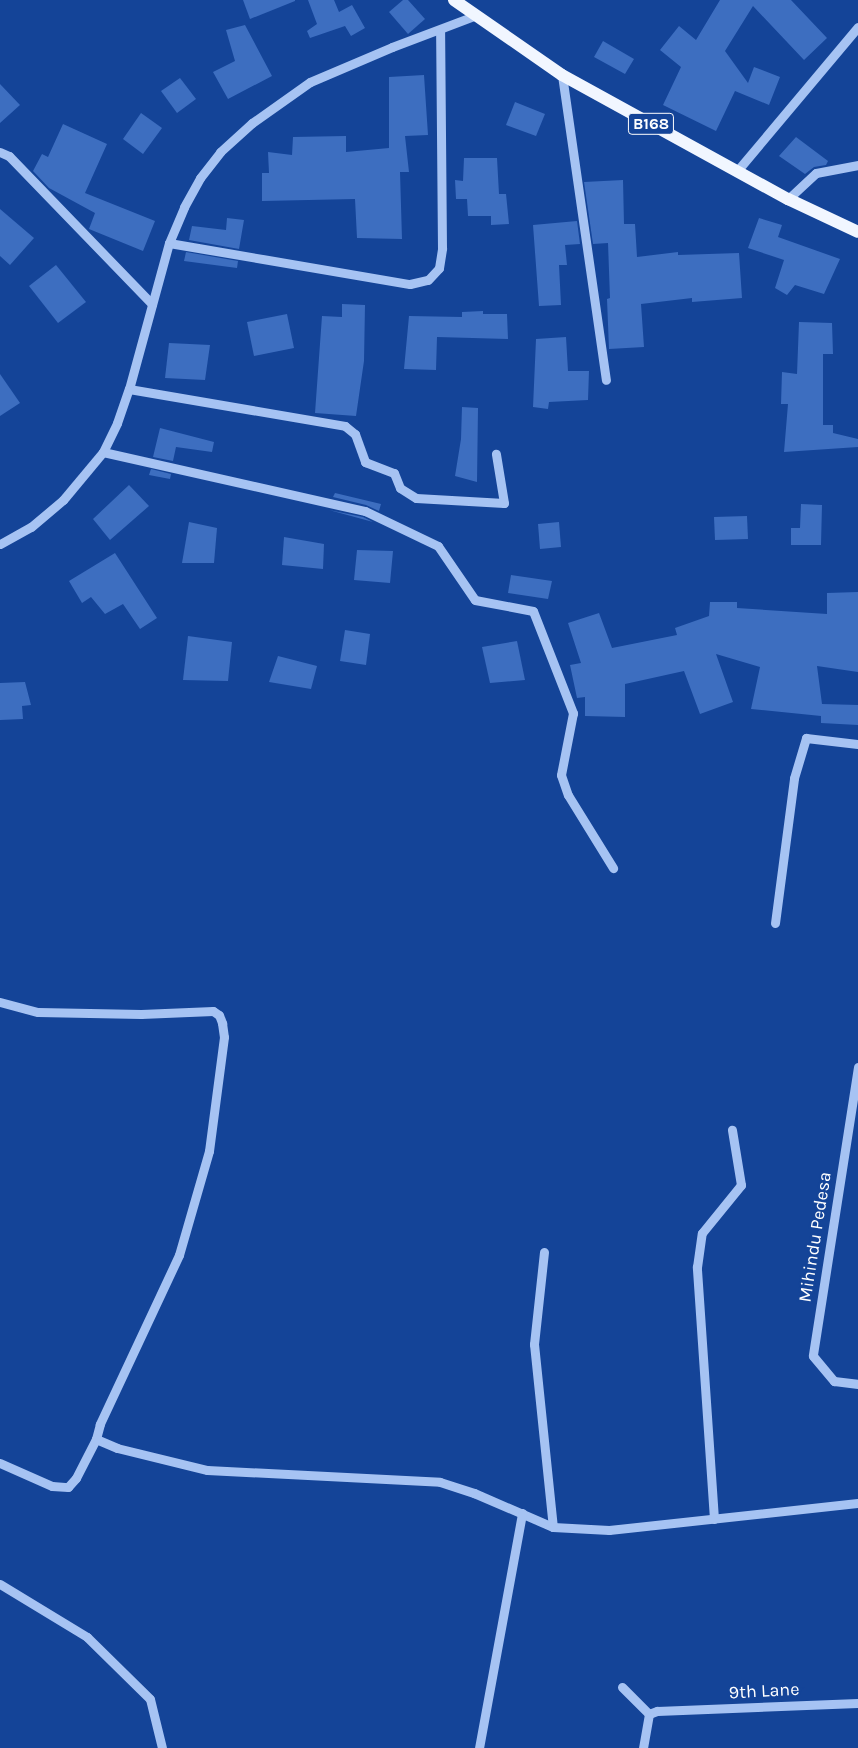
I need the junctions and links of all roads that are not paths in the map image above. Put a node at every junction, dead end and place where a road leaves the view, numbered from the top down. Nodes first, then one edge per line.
1 (454, 0) edge
2 (474, 16) junction
3 (858, 27) edge
4 (440, 30) junction
5 (562, 75) junction
6 (0, 152) edge
7 (858, 164) edge
8 (737, 170) junction
9 (788, 199) junction
10 (858, 232) edge
11 (169, 243) junction
12 (152, 304) junction
13 (606, 380) dead end
14 (129, 389) junction
15 (103, 452) junction
16 (496, 454) dead end
17 (0, 544) edge
18 (858, 744) edge
19 (613, 868) dead end
20 (775, 923) dead end
21 (0, 1002) edge
22 (858, 1067) edge
23 (732, 1130) dead end
24 (544, 1252) dead end
25 (858, 1384) edge
26 (96, 1439) junction
27 (0, 1463) edge
28 (858, 1503) edge
29 (522, 1513) junction
30 (714, 1519) junction
31 (552, 1527) junction
32 (0, 1584) edge
33 (622, 1687) dead end
34 (858, 1703) edge
35 (649, 1714) junction
36 (162, 1748) edge
37 (479, 1748) edge
38 (643, 1748) edge

1 - 2 main road, B168
2 - 4 street
2 - 5 main road, B168
3 - 8 street
4 - 11 street
4 - 11 street
5 - 8 main road, B168
5 - 13 street
6 - 12 street
7 - 9 street
8 - 9 main road, B168
9 - 10 main road, B168
11 - 12 street
12 - 14 street
14 - 15 street
14 - 16 street
15 - 17 street
15 - 19 street
18 - 20 street
21 - 26 street
22 - 25 street, Mihindu Pedesa
23 - 30 street
24 - 31 street
26 - 27 street
26 - 29 street
28 - 30 street
29 - 31 street
29 - 37 street
30 - 31 street
32 - 36 street
33 - 35 street
34 - 35 street, 9th Lane
35 - 38 street

